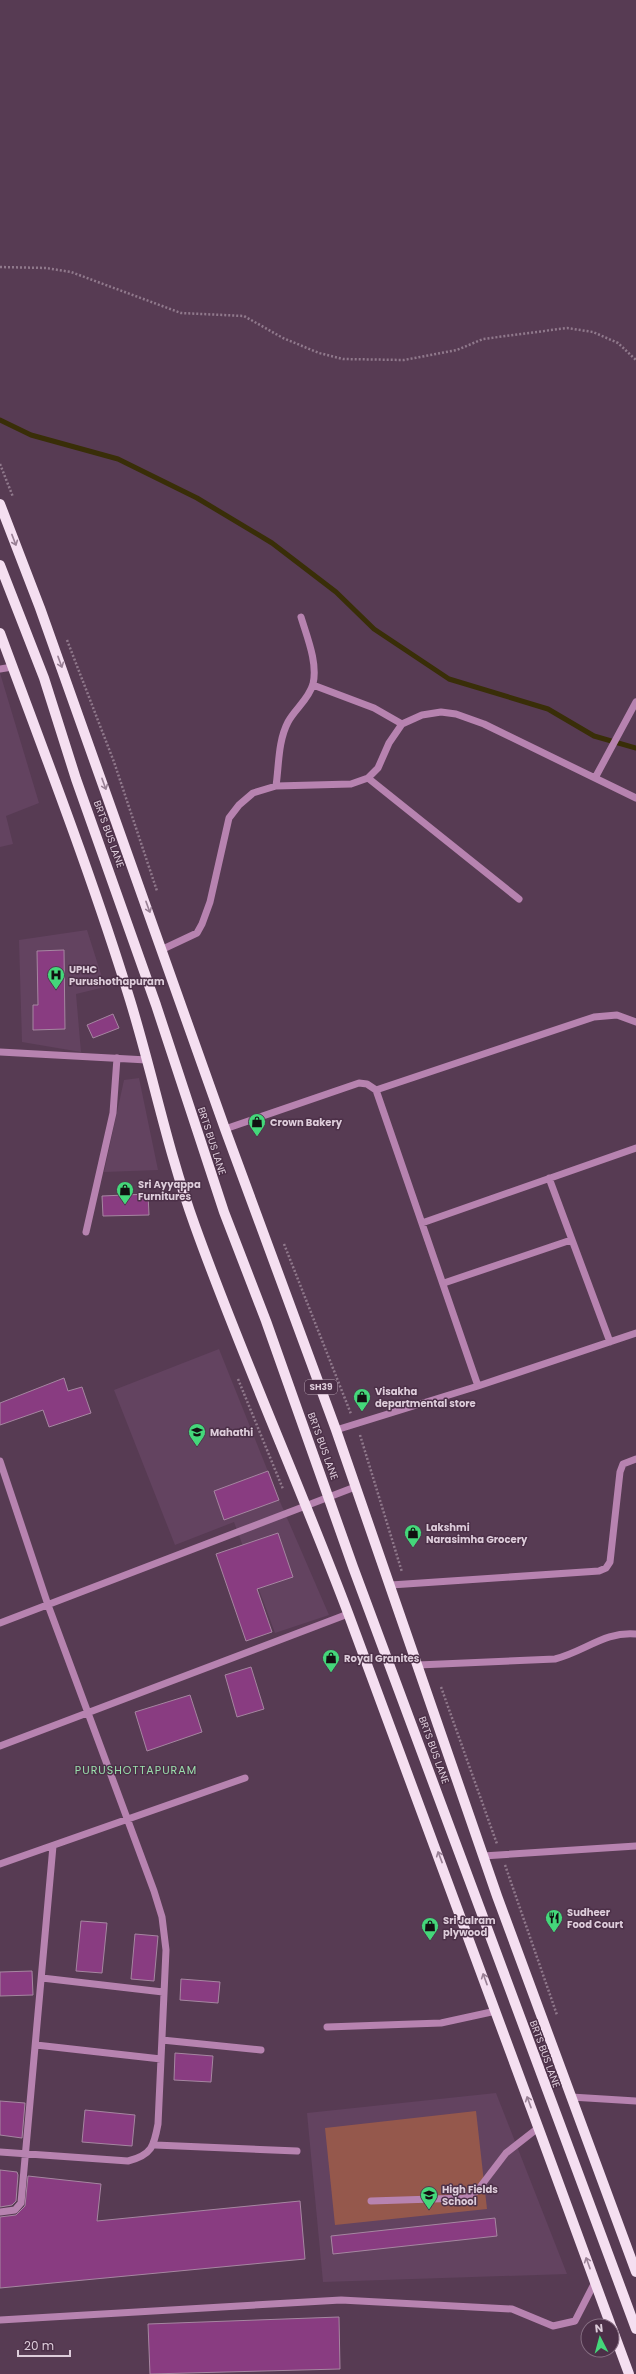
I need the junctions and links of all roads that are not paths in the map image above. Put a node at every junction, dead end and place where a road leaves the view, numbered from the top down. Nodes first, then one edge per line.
1 (0, 504) edge
2 (0, 565) edge
3 (301, 617) dead end
4 (0, 634) edge
5 (12, 667) junction
6 (0, 669) edge
7 (313, 685) junction
8 (636, 702) edge
9 (402, 724) junction
10 (368, 778) junction
11 (595, 778) junction
12 (276, 786) junction
13 (636, 798) edge
14 (519, 899) dead end
15 (163, 948) junction
16 (636, 1022) edge
17 (0, 1052) edge
18 (117, 1058) junction
19 (147, 1060) junction
20 (376, 1090) junction
21 (225, 1128) junction
22 (636, 1148) edge
23 (549, 1178) junction
24 (422, 1223) junction
25 (86, 1232) dead end
26 (571, 1240) junction
27 (444, 1283) junction
28 (636, 1333) edge
29 (610, 1342) junction
30 (478, 1386) junction
31 (336, 1430) junction
32 (636, 1459) edge
33 (0, 1461) edge
34 (355, 1488) junction
35 (329, 1498) junction
36 (306, 1505) junction
37 (391, 1585) junction
38 (48, 1605) junction
39 (348, 1614) junction
40 (0, 1623) edge
41 (636, 1634) edge
42 (418, 1665) junction
43 (89, 1711) junction
44 (0, 1746) edge
45 (245, 1778) dead end
46 (128, 1820) junction
47 (53, 1846) junction
48 (636, 1846) edge
49 (483, 1856) junction
50 (0, 1864) edge
51 (42, 1978) junction
52 (163, 1992) junction
53 (496, 2011) junction
54 (327, 2027) dead end
55 (162, 2040) junction
56 (36, 2045) junction
57 (261, 2050) dead end
58 (161, 2059) junction
59 (571, 2097) junction
60 (636, 2100) edge
61 (538, 2128) junction
62 (155, 2145) junction
63 (297, 2151) dead end
64 (0, 2152) edge
65 (26, 2154) junction
66 (371, 2201) dead end
67 (0, 2212) edge
68 (636, 2272) edge
69 (595, 2282) junction
70 (609, 2318) edge
71 (0, 2320) edge
72 (636, 2329) edge
73 (620, 2349) edge
74 (629, 2374) edge

1 -> 15 main road, SH39
2 - 35 main road, BRTS BUS LANE
3 - 7 street
4 - 5 main road
5 - 6 street
5 - 19 main road
7 - 9 street
7 - 12 street
8 - 11 street
9 - 10 street
9 - 11 street
10 - 12 street
10 - 14 street
11 - 13 street
12 - 15 street
15 - 21 main road, SH39
16 - 20 street
17 - 18 street
18 - 19 street
18 - 25 street
19 - 36 main road
20 - 21 street
20 - 24 street
21 - 31 main road, SH39
22 - 23 street
23 - 24 street
23 - 26 street
24 - 27 street
26 - 27 street
26 - 29 street
27 - 30 street
28 - 29 street
29 - 30 street
30 - 31 street
31 - 34 main road, SH39
32 - 37 street
33 - 38 street
34 - 35 street
34 - 37 main road, SH39
35 - 36 street
35 - 72 main road, BRTS BUS LANE
36 - 38 street
36 - 39 main road
37 - 42 main road, SH39
38 - 40 street
38 - 43 street
39 - 43 street
53 -> 39 main road
41 - 42 street
42 - 49 main road, SH39
43 - 44 street
43 - 46 street
45 - 46 street
46 - 47 street
46 - 52 street
47 - 50 street
47 - 51 street
48 - 49 street
49 - 59 main road, SH39
51 - 52 street
51 - 56 street
52 - 55 street
53 - 54 street
61 -> 53 main road
55 - 57 street
55 - 58 street
56 - 58 street
56 - 65 street
58 - 62 street
59 - 60 street
59 - 68 main road, SH39
61 - 66 street
69 -> 61 main road
62 - 63 street
62 - 65 street
64 - 65 street
65 - 67 street
69 - 70 main road
69 - 71 street
73 - 74 main road

